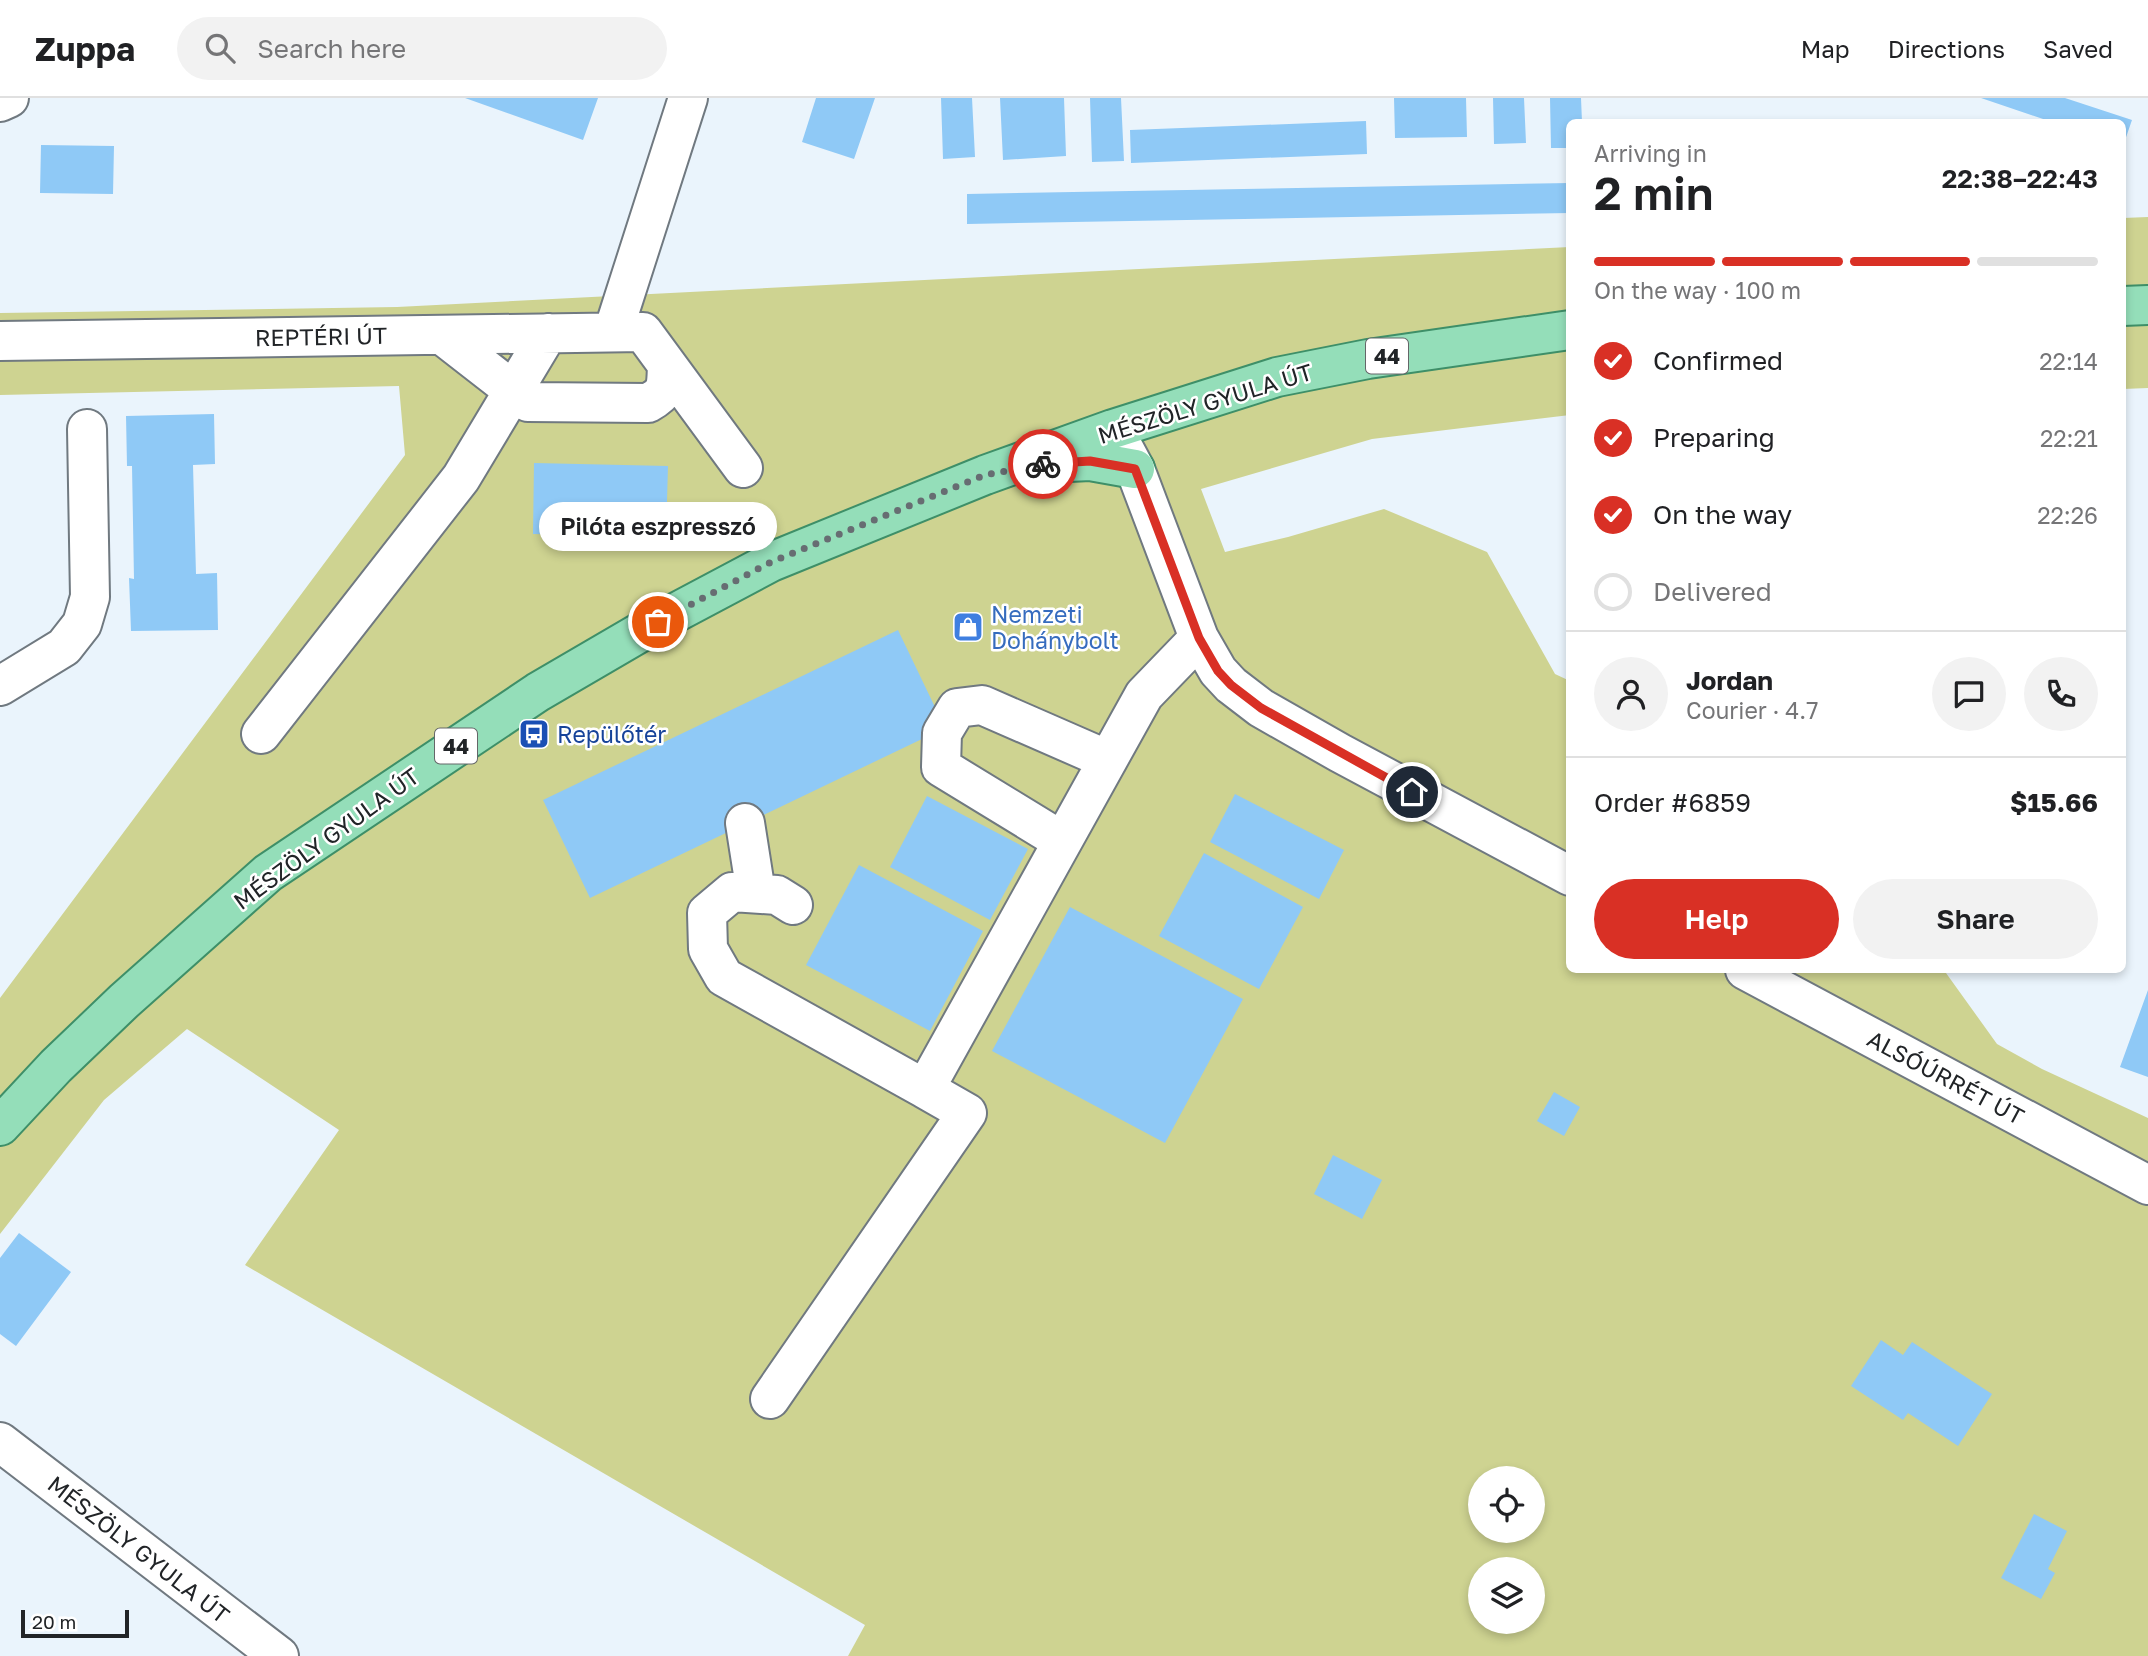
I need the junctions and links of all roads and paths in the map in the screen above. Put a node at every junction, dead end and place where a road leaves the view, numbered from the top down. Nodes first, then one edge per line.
1 (9, 98) edge
2 (688, 98) edge
3 (0, 102) edge
4 (2148, 305) edge
5 (2126, 306) edge
6 (1566, 331) edge
7 (628, 332) junction
8 (548, 333) junction
9 (442, 335) junction
10 (0, 341) edge
11 (667, 365) junction
12 (513, 391) junction
13 (87, 429) dead end
14 (1113, 429) junction
15 (743, 468) dead end
16 (1135, 469) junction
17 (985, 475) junction
18 (1199, 638) junction
19 (0, 686) edge
20 (261, 734) dead end
21 (1108, 760) junction
22 (745, 823) dead end
23 (1062, 841) junction
24 (1566, 874) edge
25 (757, 893) junction
26 (793, 905) dead end
27 (1751, 973) edge
28 (925, 1089) junction
29 (0, 1126) edge
30 (2148, 1185) edge
31 (770, 1399) dead end
32 (0, 1442) edge
33 (279, 1656) edge

1 - 3 street
2 - 7 street
4 - 5 main road
6 - 14 main road, MÉSZÖLY GYULA ÚT / 44
7 - 8 street, REPTÉRI ÚT
7 - 11 street
8 - 9 street, REPTÉRI ÚT
8 - 12 street
9 - 10 street, REPTÉRI ÚT
9 - 12 street
11 - 12 street
11 - 15 street
12 - 20 street
13 - 19 street
14 - 16 street
14 - 17 main road, MÉSZÖLY GYULA ÚT / 44
16 - 17 main road
16 - 18 street
17 - 29 main road, MÉSZÖLY GYULA ÚT / 44
18 - 21 street
18 - 24 street
21 - 23 street
21 - 23 street
22 - 25 street
23 - 28 street
25 - 26 street
25 - 28 street
27 - 30 street, ALSÓÚRRÉT ÚT
28 - 31 street
32 - 33 street, MÉSZÖLY GYULA ÚT

